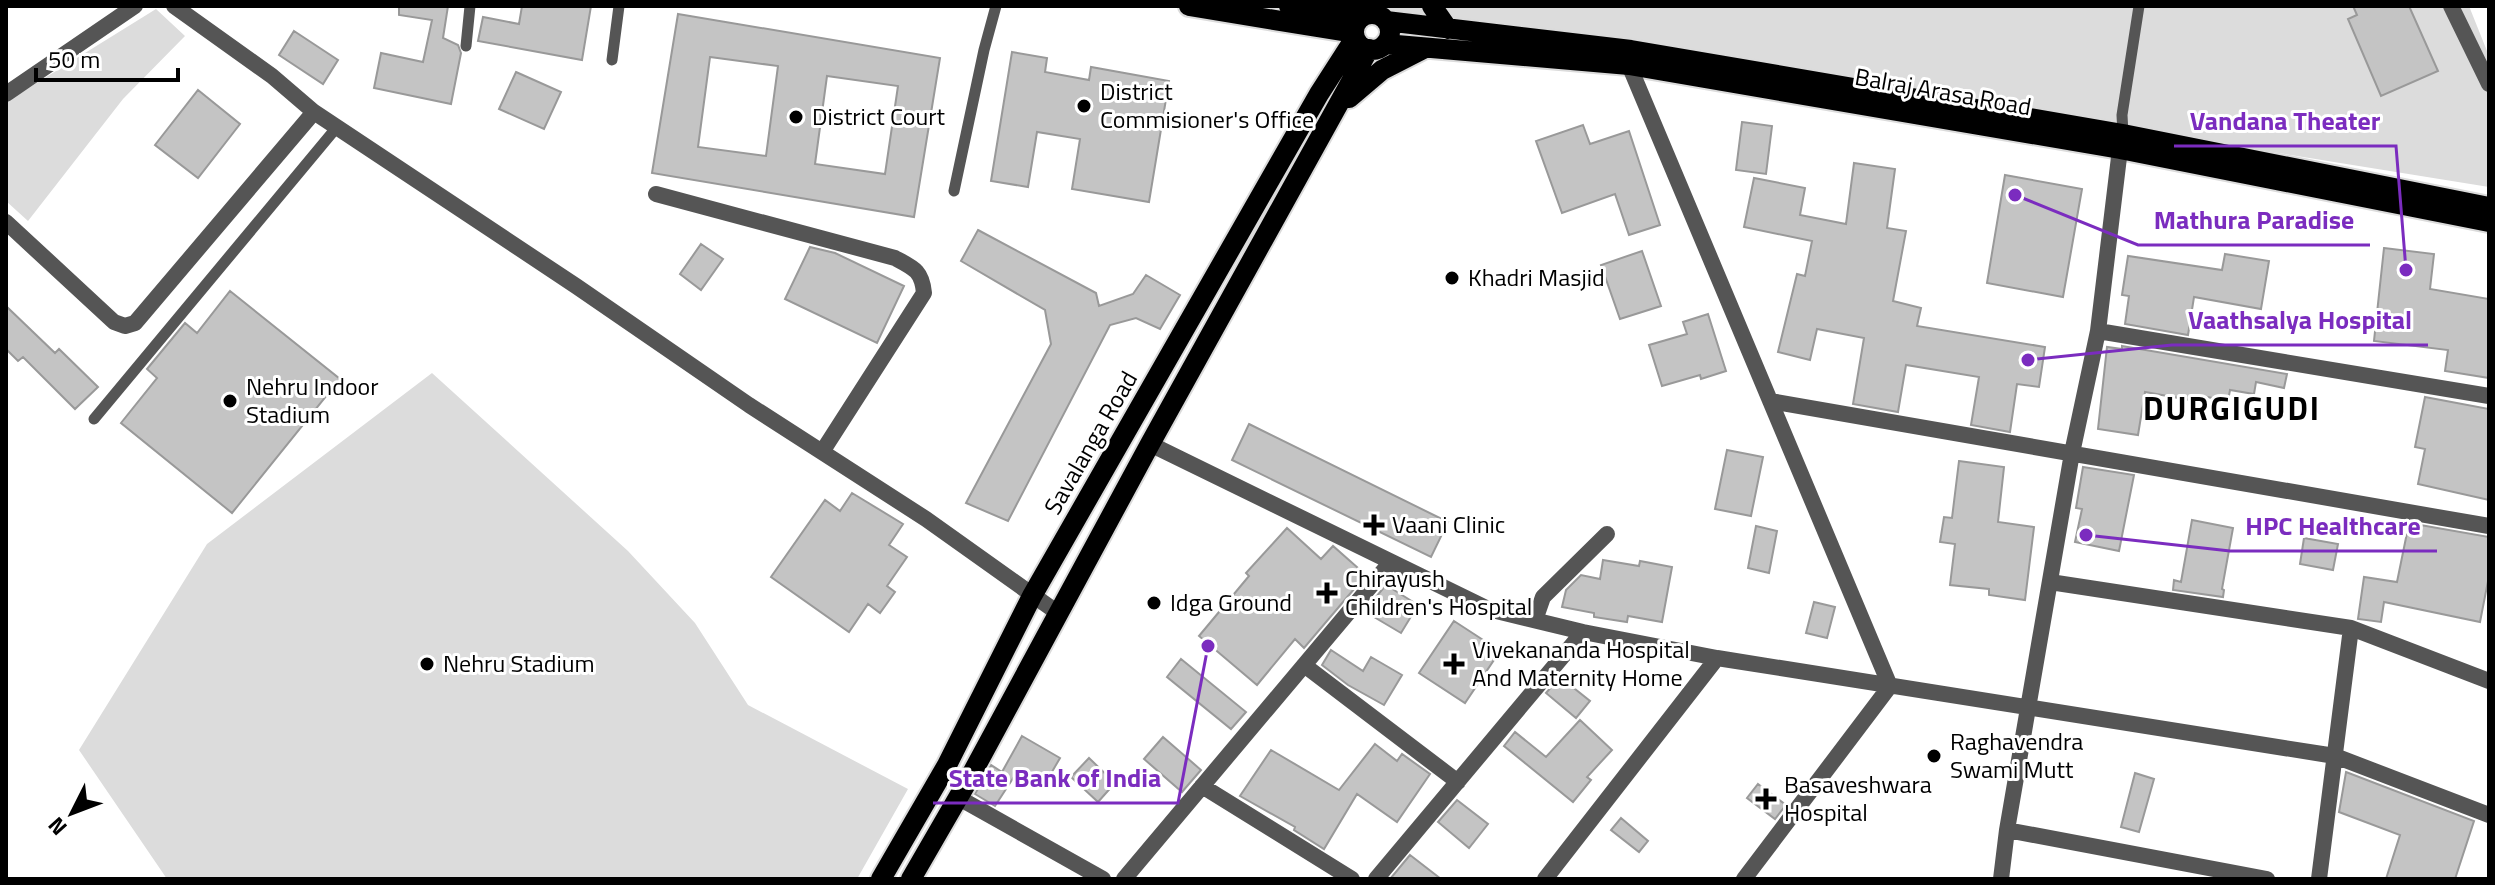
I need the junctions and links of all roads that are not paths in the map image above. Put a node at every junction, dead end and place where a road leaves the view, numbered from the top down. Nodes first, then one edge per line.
1 (135, 6) edge
2 (174, 6) edge
3 (470, 6) edge
4 (619, 6) edge
5 (996, 6) edge
6 (1189, 6) edge
7 (1293, 6) edge
8 (1432, 6) edge
9 (2139, 6) edge
10 (2451, 6) edge
11 (1372, 25) edge
12 (1448, 29) junction
13 (466, 46) dead end
14 (1425, 48) junction
15 (1630, 58) junction
16 (612, 60) dead end
17 (2489, 84) edge
18 (6, 94) edge
19 (314, 112) junction
20 (1334, 112) junction
21 (337, 127) junction
22 (2122, 142) junction
23 (954, 191) dead end
24 (656, 194) dead end
25 (2489, 207) edge
26 (6, 222) edge
27 (2489, 222) edge
28 (2098, 331) junction
29 (2489, 396) edge
30 (1770, 401) junction
31 (94, 419) dead end
32 (1150, 444) junction
33 (822, 452) junction
34 (2072, 453) junction
35 (2489, 526) edge
36 (1607, 534) dead end
37 (1390, 563) junction
38 (2050, 582) junction
39 (1032, 596) junction
40 (1058, 613) junction
41 (1535, 620) junction
42 (2351, 628) junction
43 (1583, 632) junction
44 (1717, 658) junction
45 (1304, 665) junction
46 (2489, 681) edge
47 (1890, 686) junction
48 (2030, 706) junction
49 (2335, 756) junction
50 (1458, 782) junction
51 (1202, 786) junction
52 (959, 798) junction
53 (2489, 815) edge
54 (2007, 830) junction
55 (881, 879) edge
56 (911, 879) edge
57 (1103, 879) edge
58 (1124, 879) edge
59 (1352, 879) edge
60 (1376, 879) edge
61 (1545, 879) edge
62 (1744, 879) edge
63 (2001, 879) edge
64 (2267, 879) edge
65 (2319, 879) edge

1 - 18 street
2 - 19 street
3 - 13 lane
4 - 16 lane
5 - 23 lane
6 - 11 main road
7 - 11 main road
8 - 12 main road
9 - 22 lane
10 - 17 street
11 - 12 main road
11 - 14 main road, Balraj Arasa Road
11 - 20 main road, Savalanga Road
11 - 39 main road, Savalanga Road
12 - 15 main road
14 - 15 main road, Balraj Arasa Road
14 - 20 main road
15 - 22 main road, Balraj Arasa Road
15 - 30 street
19 - 21 street
19 - 26 street
20 - 32 main road, Savalanga Road
21 - 31 lane
21 - 33 street
22 - 25 main road
22 - 27 main road, Balraj Arasa Road
22 - 28 street
24 - 33 street
28 - 29 street
28 - 34 street
30 - 34 street
30 - 47 street
32 - 37 street
32 - 40 main road, Savalanga Road
33 - 39 street
34 - 35 street
34 - 38 street
36 - 41 street
37 - 41 street
37 - 45 street
38 - 42 street
38 - 48 street
39 - 40 street
39 - 55 main road, Savalanga Road
40 - 52 main road, Savalanga Road
41 - 43 street
42 - 46 street
42 - 49 street
43 - 44 street
43 - 50 street
44 - 47 street
44 - 61 street
45 - 50 street
45 - 51 street
47 - 48 street
47 - 62 street
48 - 49 street
48 - 54 street
49 - 53 street
49 - 65 street
50 - 60 street
51 - 58 street
51 - 59 street
52 - 56 main road, Savalanga Road
52 - 57 street
54 - 63 street
54 - 64 street

